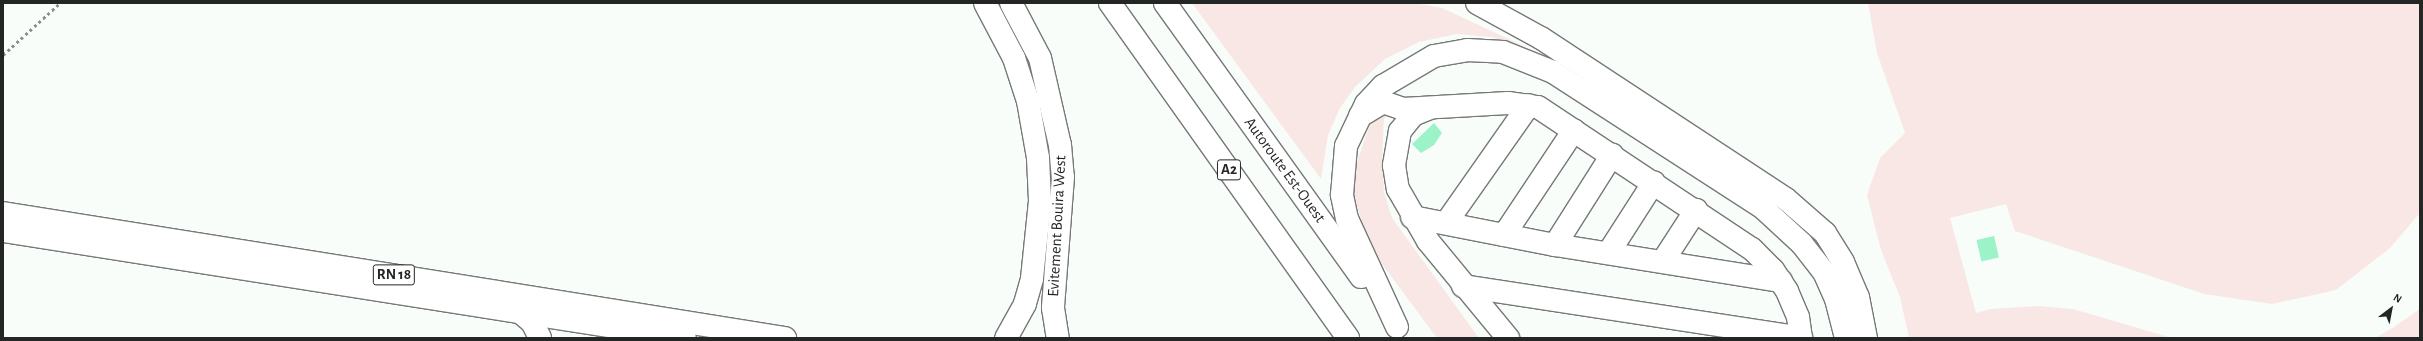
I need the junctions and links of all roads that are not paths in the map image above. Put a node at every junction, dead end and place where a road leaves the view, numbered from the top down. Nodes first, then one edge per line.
1 (985, 3) edge
2 (1011, 3) edge
3 (1110, 3) edge
4 (1166, 3) edge
5 (1477, 3) edge
6 (1406, 70) junction
7 (1529, 105) junction
8 (1425, 107) junction
9 (1360, 116) junction
10 (1574, 130) junction
11 (1612, 155) junction
12 (1654, 182) junction
13 (1696, 210) junction
14 (3, 213) edge
15 (1412, 217) junction
16 (1446, 223) junction
17 (3, 231) edge
18 (1504, 235) junction
19 (1555, 245) junction
20 (1609, 252) junction
21 (1663, 261) junction
22 (1781, 281) junction
23 (1463, 286) junction
24 (520, 312) junction
25 (562, 319) junction
26 (1401, 333) edge
27 (540, 338) edge
28 (685, 338) edge
29 (786, 338) edge
30 (1006, 338) edge
31 (1058, 338) edge
32 (1348, 338) edge
33 (1508, 338) edge
34 (1801, 338) edge
35 (1846, 338) edge
36 (1866, 338) edge

1 - 30 main road, Evitement Bouira West
2 - 31 main road, Evitement Bouira West
3 - 32 main road, A2
4 - 26 main road, Autoroute Est-Ouest
5 - 36 main road
6 - 8 main road
6 - 9 main road
6 - 35 main road
7 - 8 main road
7 - 10 main road
7 - 16 main road
8 - 9 main road
8 - 15 main road
9 - 26 main road
10 - 11 main road
10 - 18 main road
11 - 12 main road
11 - 19 main road
12 - 13 main road
12 - 20 main road
13 - 21 main road
13 - 22 main road
14 - 29 main road, RN 18
15 - 16 main road
15 - 23 main road
16 - 18 main road
17 - 24 main road, RN 18
18 - 19 main road
19 - 20 main road
20 - 21 main road
21 - 22 main road
22 - 34 main road
23 - 33 main road
23 - 34 main road
24 - 25 main road, RN 18
24 - 27 main road
25 - 27 main road
25 - 28 main road, RN 18

